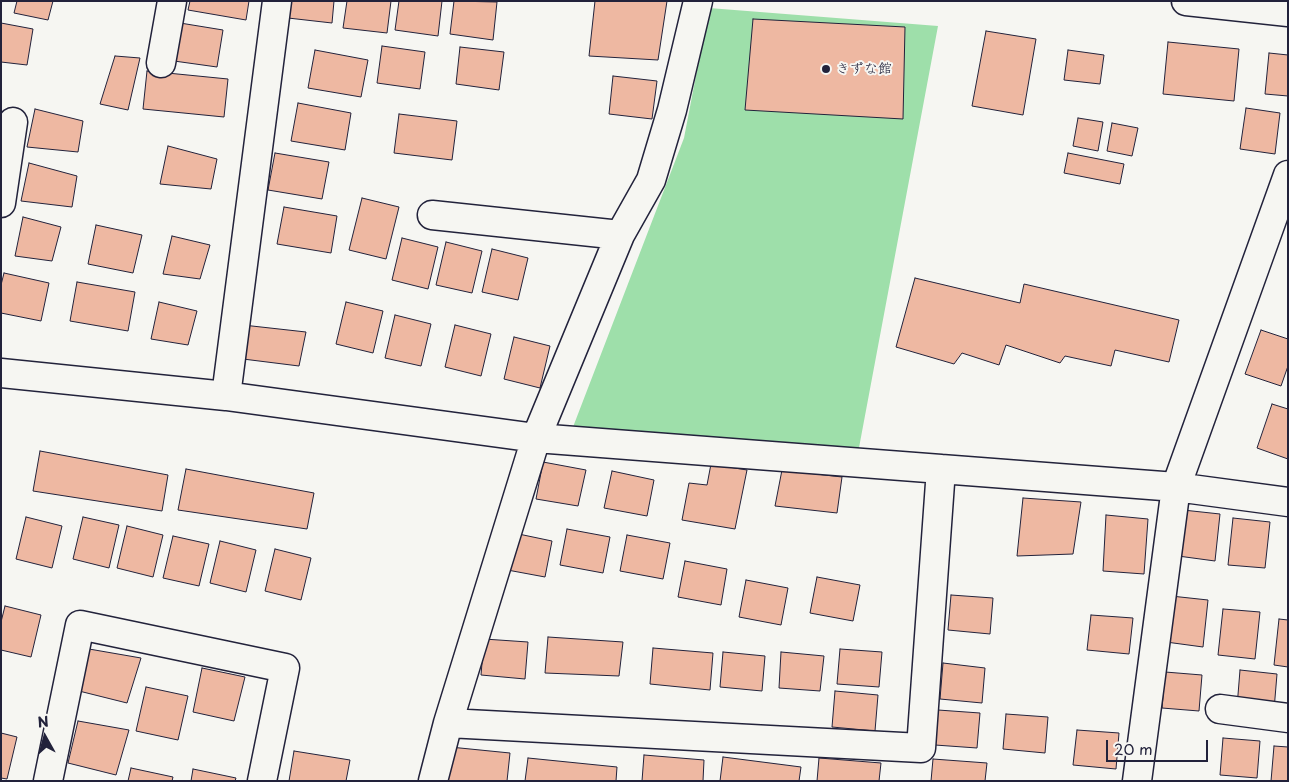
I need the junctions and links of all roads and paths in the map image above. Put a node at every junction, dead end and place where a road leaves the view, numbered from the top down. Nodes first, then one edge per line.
1 (172, 1) edge
2 (277, 1) edge
3 (698, 1) edge
4 (1186, 1) edge
5 (1288, 12) edge
6 (161, 63) dead end
7 (13, 122) dead end
8 (1288, 175) edge
9 (1, 203) edge
10 (432, 215) dead end
11 (620, 235) junction
12 (1, 373) edge
13 (226, 396) junction
14 (536, 438) junction
15 (941, 469) junction
16 (1176, 487) junction
17 (1288, 502) edge
18 (1220, 709) dead end
19 (1288, 718) edge
20 (448, 722) junction
21 (48, 781) edge
22 (262, 781) edge
23 (434, 781) edge
24 (1137, 781) edge

1 - 6 street
2 - 13 street
3 - 11 street
4 - 5 street
7 - 9 street
8 - 16 street
10 - 11 street
11 - 14 street
12 - 13 street
13 - 14 street
14 - 15 street
14 - 20 street
15 - 16 street
15 - 20 street
16 - 17 street
16 - 24 street
18 - 19 street
20 - 23 street
21 - 22 street

